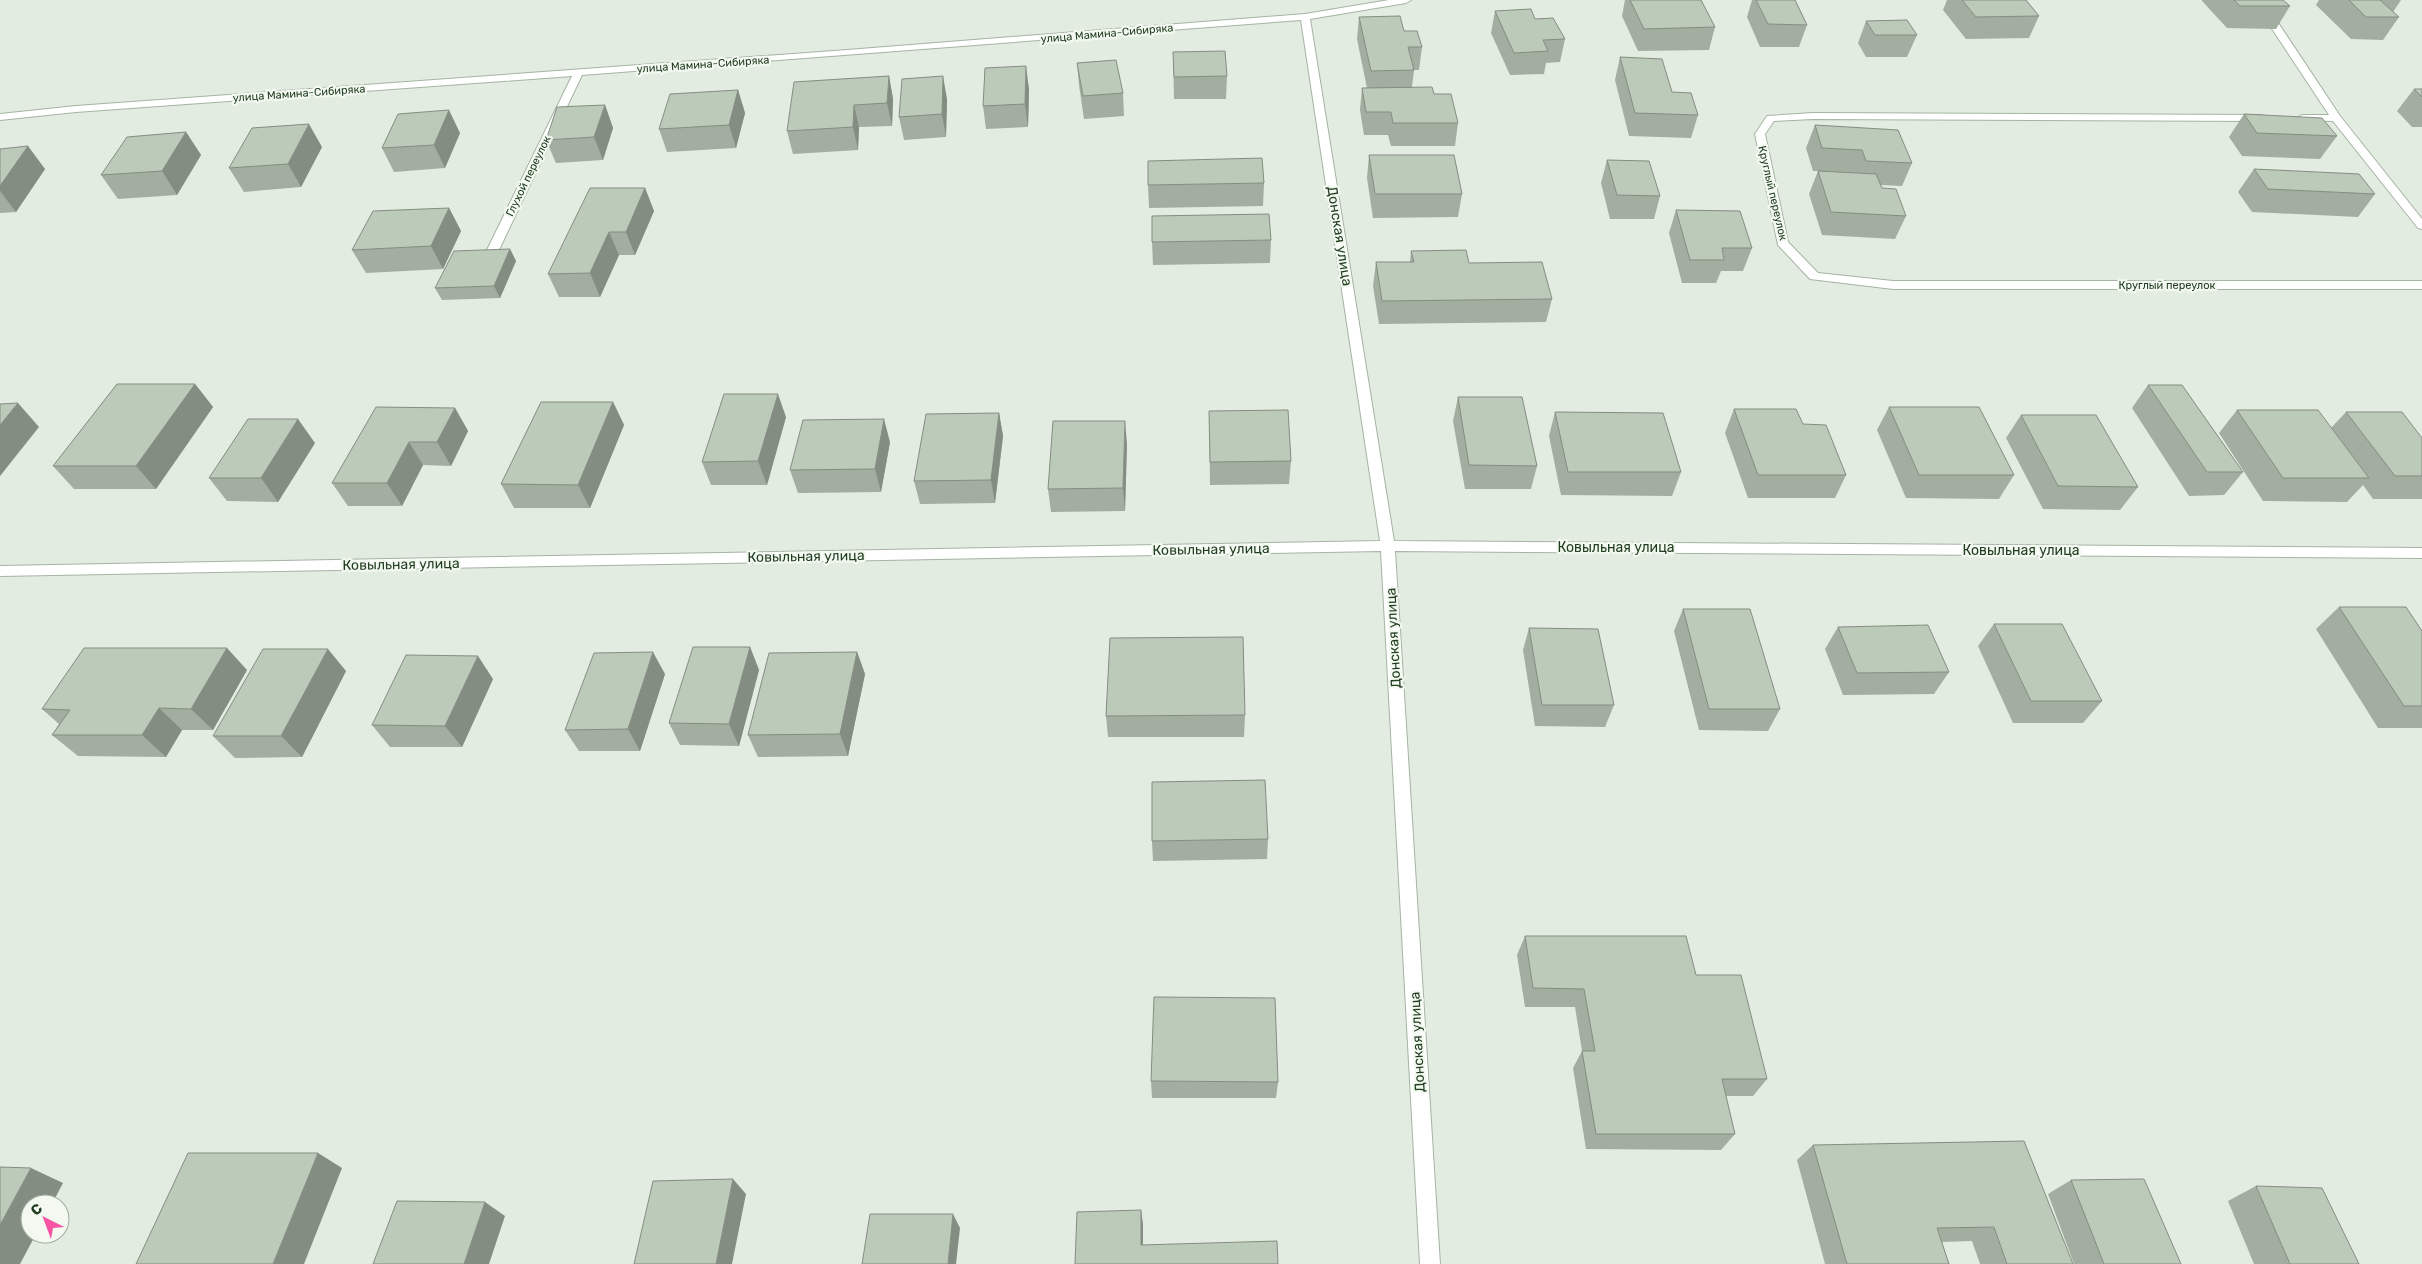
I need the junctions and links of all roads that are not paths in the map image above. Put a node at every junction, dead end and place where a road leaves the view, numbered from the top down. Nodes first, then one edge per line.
1 (1406, 0) edge
2 (2258, 0) edge
3 (1305, 17) junction
4 (578, 73) junction
5 (0, 117) edge
6 (2336, 118) junction
7 (2422, 226) edge
8 (492, 252) edge
9 (2422, 285) edge
10 (1388, 546) junction
11 (2422, 553) edge
12 (0, 571) edge
13 (1430, 1264) edge

1 - 3 street, улица Мамина-Сибиряка
2 - 6 street
3 - 4 street, улица Мамина-Сибиряка
3 - 10 street, Донская улица
4 - 5 street, улица Мамина-Сибиряка
4 - 8 street, Глухой переулок
6 - 7 street
6 - 9 street, Круглый переулок
10 - 11 street, Ковыльная улица
10 - 12 street, Ковыльная улица
10 - 13 street, Донская улица

